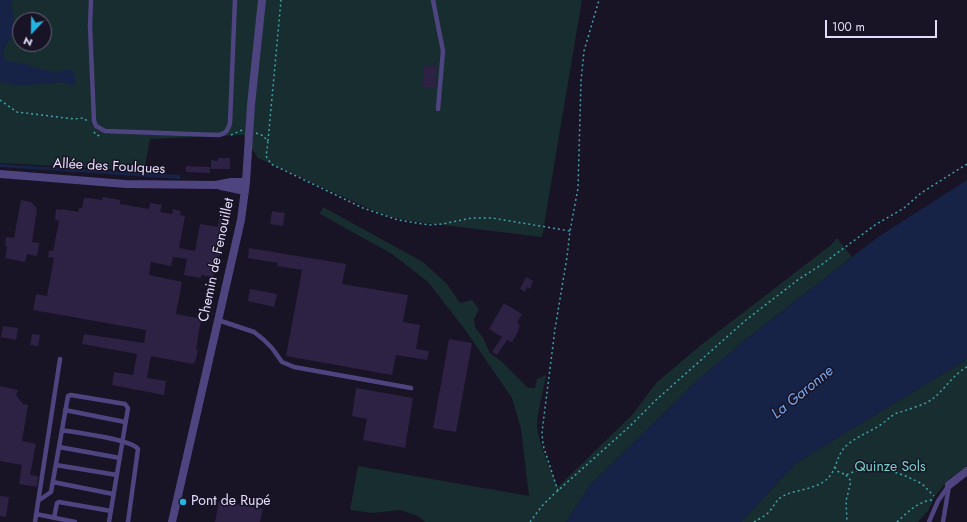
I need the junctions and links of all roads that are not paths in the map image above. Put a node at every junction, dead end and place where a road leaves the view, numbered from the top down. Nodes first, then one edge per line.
1 (91, 0) edge
2 (235, 0) edge
3 (262, 0) edge
4 (433, 0) edge
5 (438, 109) dead end
6 (0, 174) edge
7 (246, 182) junction
8 (216, 184) junction
9 (245, 191) junction
10 (218, 320) junction
11 (60, 360) dead end
12 (411, 388) dead end
13 (65, 410) junction
14 (125, 422) junction
15 (62, 430) junction
16 (122, 441) junction
17 (59, 447) junction
18 (120, 458) junction
19 (56, 465) junction
20 (967, 471) edge
21 (116, 475) junction
22 (53, 482) junction
23 (949, 485) junction
24 (114, 494) junction
25 (38, 501) junction
26 (111, 511) junction
27 (36, 514) junction
28 (52, 519) edge
29 (35, 522) edge
30 (75, 522) edge
31 (109, 522) edge
32 (128, 522) edge
33 (172, 522) edge
34 (930, 522) edge
35 (943, 522) edge

1 - 2 lane
3 - 7 street, Chemin de Fenouillet
4 - 5 lane
6 - 8 street, Allée des Foulques
7 - 8 street, Allée des Foulques
7 - 9 street, Chemin de Fenouillet
8 - 9 street, Allée des Foulques
9 - 10 street, Chemin de Fenouillet
10 - 12 lane
10 - 33 street, Chemin de Fenouillet
11 - 25 lane
13 - 14 lane
13 - 14 lane
13 - 15 lane
14 - 16 lane
15 - 16 lane
15 - 17 lane
16 - 18 lane
16 - 32 lane
17 - 18 lane
17 - 19 lane
18 - 21 lane
19 - 21 lane
19 - 22 lane
20 - 23 street
21 - 24 lane
22 - 24 lane
22 - 25 lane
23 - 34 lane
23 - 35 lane
24 - 26 lane
25 - 27 lane
26 - 28 lane
26 - 31 lane
27 - 28 lane
27 - 29 lane
28 - 30 lane

